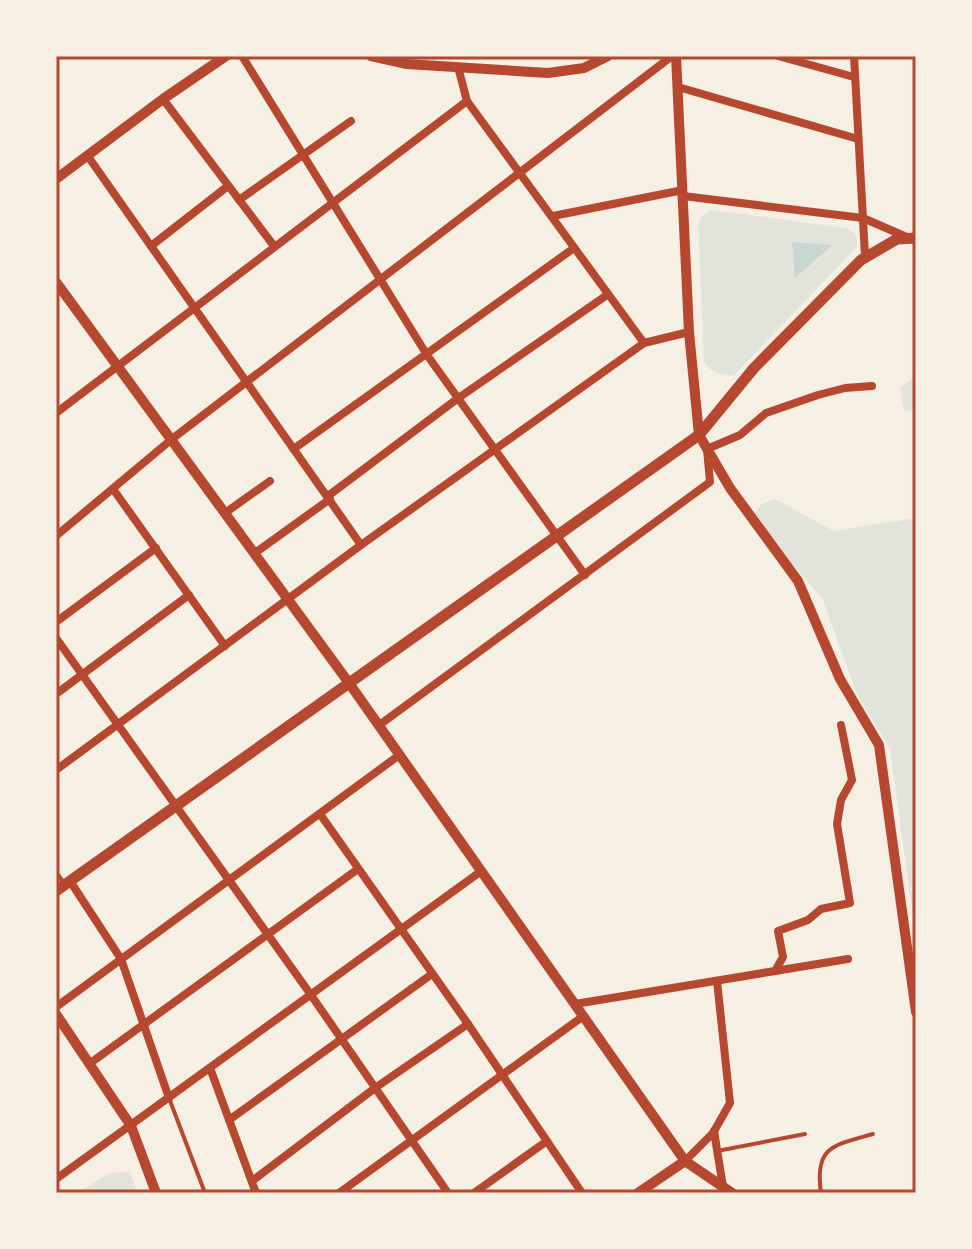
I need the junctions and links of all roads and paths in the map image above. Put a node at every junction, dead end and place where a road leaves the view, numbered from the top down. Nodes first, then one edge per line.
1 (226, 56) edge
2 (242, 56) edge
3 (371, 56) edge
4 (608, 56) edge
5 (674, 56) edge
6 (778, 56) edge
7 (854, 56) edge
8 (408, 60) edge
9 (458, 67) junction
10 (854, 77) junction
11 (678, 87) junction
12 (163, 99) junction
13 (467, 101) junction
14 (351, 121) dead end
15 (858, 139) junction
16 (87, 155) junction
17 (303, 155) junction
18 (520, 172) junction
19 (56, 179) edge
20 (228, 186) junction
21 (683, 193) junction
22 (239, 200) junction
23 (333, 202) junction
24 (553, 216) junction
25 (863, 218) junction
26 (913, 238) edge
27 (151, 246) junction
28 (274, 246) junction
29 (574, 248) junction
30 (861, 260) junction
31 (381, 280) junction
32 (56, 282) edge
33 (607, 295) junction
34 (194, 307) junction
35 (689, 332) junction
36 (644, 343) junction
37 (427, 355) junction
38 (118, 366) junction
39 (247, 381) junction
40 (872, 386) dead end
41 (457, 399) junction
42 (56, 413) edge
43 (699, 435) junction
44 (172, 439) junction
45 (295, 448) junction
46 (707, 449) junction
47 (494, 451) junction
48 (270, 481) dead end
49 (113, 489) junction
50 (329, 498) junction
51 (225, 513) junction
52 (56, 536) edge
53 (557, 536) junction
54 (361, 545) junction
55 (156, 548) junction
56 (255, 553) junction
57 (585, 575) junction
58 (189, 595) junction
59 (288, 600) junction
60 (56, 622) edge
61 (56, 638) edge
62 (225, 646) junction
63 (83, 675) junction
64 (349, 683) junction
65 (56, 694) edge
66 (120, 725) junction
67 (841, 725) dead end
68 (378, 726) junction
69 (398, 756) junction
70 (56, 770) edge
71 (176, 806) junction
72 (320, 814) junction
73 (358, 869) junction
74 (56, 872) edge
75 (480, 872) junction
76 (229, 880) junction
77 (64, 886) edge
78 (400, 928) junction
79 (267, 935) junction
80 (121, 959) junction
81 (848, 959) dead end
82 (775, 971) junction
83 (432, 974) junction
84 (717, 981) junction
85 (311, 995) junction
86 (575, 1004) junction
87 (56, 1007) edge
88 (916, 1012) edge
89 (56, 1014) edge
90 (582, 1017) junction
91 (468, 1024) junction
92 (143, 1026) junction
93 (342, 1040) junction
94 (89, 1064) junction
95 (210, 1068) junction
96 (502, 1075) junction
97 (375, 1088) junction
98 (169, 1098) junction
99 (229, 1120) junction
100 (131, 1126) junction
101 (714, 1131) junction
102 (805, 1134) dead end
103 (873, 1134) dead end
104 (411, 1141) junction
105 (547, 1141) junction
106 (717, 1151) junction
107 (685, 1161) junction
108 (56, 1179) edge
109 (252, 1181) junction
110 (728, 1190) edge
111 (156, 1193) edge
112 (205, 1193) edge
113 (256, 1193) edge
114 (339, 1193) edge
115 (448, 1193) edge
116 (474, 1193) edge
117 (582, 1193) edge
118 (638, 1193) edge
119 (821, 1193) edge

1 - 12 street
2 - 17 street
3 - 8 street
4 - 9 street
5 - 11 street
5 - 18 street
6 - 10 street
7 - 10 street
8 - 9 street
9 - 13 street
10 - 15 street
11 - 15 street
11 - 21 street
12 - 16 street
12 - 20 street
13 - 18 street
13 - 23 street
14 - 17 street
15 - 25 street
16 - 19 street
16 - 27 street
17 - 22 street
17 - 23 street
18 - 24 street
18 - 31 street
20 - 22 street
20 - 27 street
21 - 24 street
21 - 25 street
21 - 35 street
22 - 28 street
23 - 28 street
23 - 31 street
24 - 29 street
25 - 26 street
25 - 30 street
26 - 30 main road
27 - 34 street
28 - 34 street
29 - 33 street
29 - 37 street
30 - 43 main road
31 - 37 street
31 - 39 street
32 - 38 street
33 - 36 street
33 - 41 street
34 - 38 street
34 - 39 street
35 - 36 street
35 - 43 street
36 - 47 street
37 - 41 street
37 - 45 street
38 - 42 street
38 - 44 street
39 - 44 street
39 - 45 street
40 - 46 street
41 - 47 street
41 - 50 street
43 - 46 street
43 - 53 main road
44 - 49 street
44 - 51 street
45 - 50 street
46 - 57 street
46 - 88 street
47 - 53 street
47 - 54 street
48 - 51 street
49 - 52 street
49 - 55 street
50 - 54 street
50 - 56 street
51 - 56 street
53 - 57 street
53 - 64 main road
54 - 59 street
55 - 58 street
55 - 60 street
56 - 59 street
57 - 68 street
58 - 62 street
58 - 63 street
59 - 62 street
59 - 64 street
61 - 63 street
62 - 66 street
63 - 65 street
63 - 66 street
64 - 68 street
64 - 71 main road
66 - 70 street
66 - 71 street
67 - 82 street
68 - 69 street
69 - 72 street
69 - 75 street
71 - 76 street
71 - 77 main road
72 - 73 street
72 - 76 street
73 - 78 street
73 - 79 street
74 - 77 lane
75 - 78 street
75 - 86 street
76 - 79 street
76 - 80 street
77 - 80 street
78 - 83 street
78 - 85 street
79 - 85 street
79 - 92 street
80 - 87 street
80 - 92 street
81 - 82 street
82 - 84 street
83 - 91 street
83 - 93 street
84 - 86 street
84 - 101 street
85 - 93 street
85 - 95 street
86 - 90 street
89 - 94 street
90 - 96 street
90 - 107 street
91 - 96 street
91 - 97 street
92 - 94 street
92 - 98 street
93 - 97 street
93 - 99 street
94 - 100 street
95 - 98 street
95 - 99 street
96 - 104 street
96 - 105 street
97 - 104 street
97 - 109 street
98 - 100 street
98 - 112 lane
99 - 109 street
100 - 108 street
100 - 111 street
101 - 106 street
101 - 107 street
102 - 106 lane
103 - 119 lane
104 - 114 street
104 - 115 street
105 - 116 street
105 - 117 street
106 - 110 street
107 - 110 street
107 - 118 street
109 - 113 street

